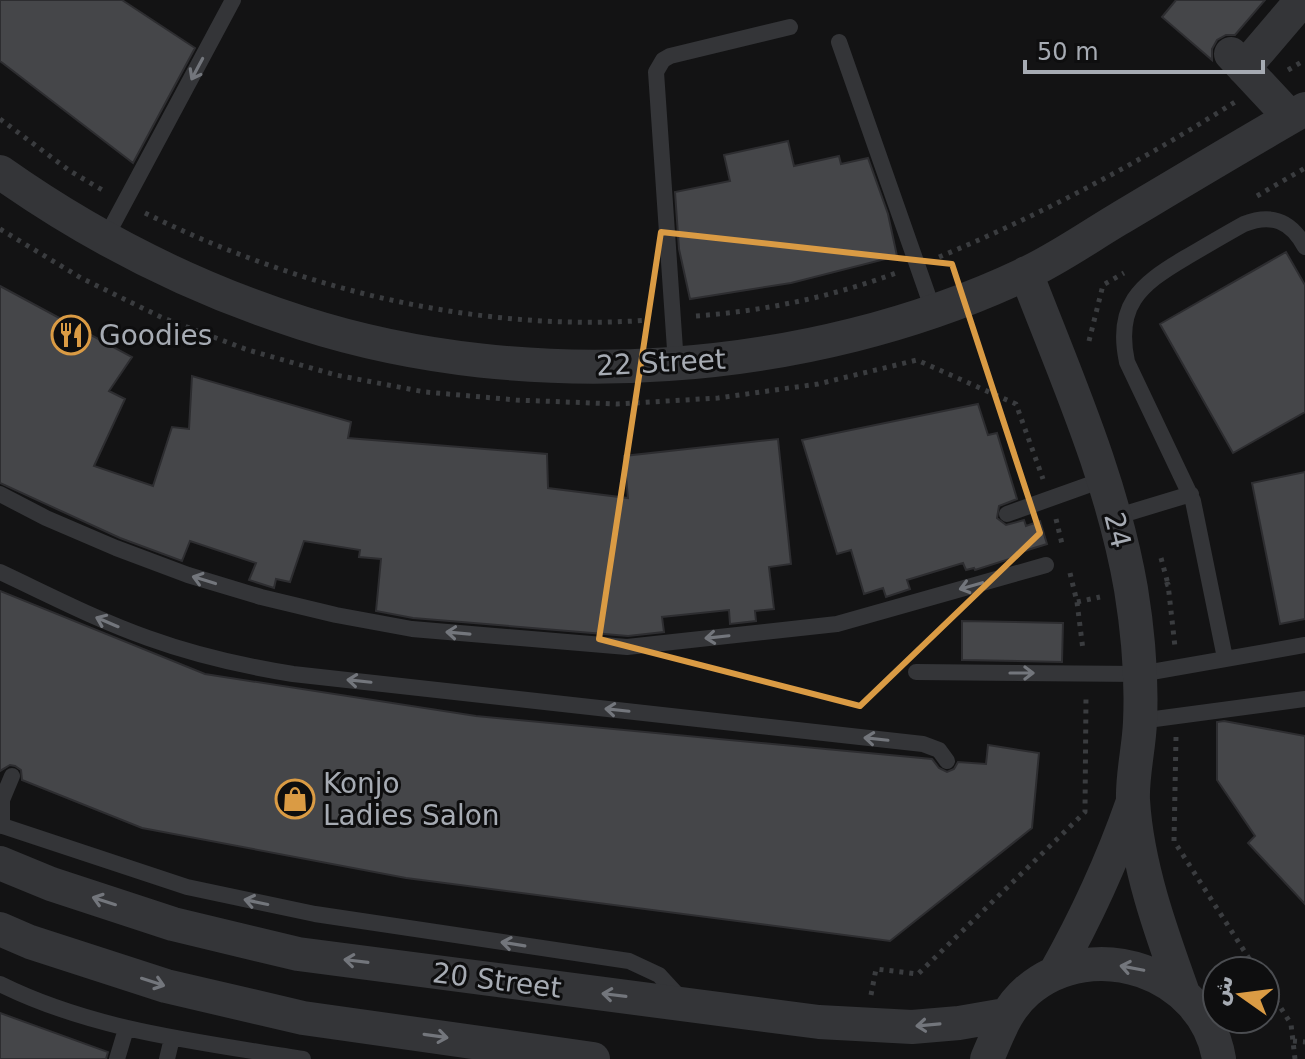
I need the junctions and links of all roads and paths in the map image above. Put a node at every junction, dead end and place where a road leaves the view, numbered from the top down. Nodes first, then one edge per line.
1 (233, 0) edge
2 (1302, 0) edge
3 (790, 27) dead end
4 (839, 42) dead end
5 (1298, 113) edge
6 (1305, 168) edge
7 (0, 172) edge
8 (1251, 199) dead end
9 (0, 229) edge
10 (106, 237) junction
11 (1305, 247) edge
12 (1130, 269) dead end
13 (1026, 273) junction
14 (933, 310) junction
15 (1087, 347) dead end
16 (676, 364) junction
17 (1105, 479) junction
18 (0, 494) edge
19 (1191, 494) junction
20 (1051, 499) junction
21 (1148, 507) junction
22 (1007, 514) dead end
23 (1115, 517) junction
24 (1066, 558) dead end
25 (1046, 565) dead end
26 (0, 572) edge
27 (1069, 572) dead end
28 (1168, 584) junction
29 (1131, 591) junction
30 (1077, 602) junction
31 (1305, 645) edge
32 (1225, 658) junction
33 (1177, 667) junction
34 (916, 672) dead end
35 (1086, 673) junction
36 (1140, 674) junction
37 (1305, 699) edge
38 (1176, 716) junction
39 (1140, 721) junction
40 (947, 761) dead end
41 (12, 776) dead end
42 (1133, 800) junction
43 (1, 826) edge
44 (0, 863) edge
45 (0, 929) edge
46 (1247, 955) edge
47 (1055, 973) junction
48 (0, 984) edge
49 (1183, 993) junction
50 (685, 1004) junction
51 (1281, 1008) edge
52 (1005, 1015) junction
53 (866, 1024) junction
54 (126, 1029) junction
55 (172, 1038) junction
56 (1293, 1041) junction
57 (1305, 1042) edge
58 (1225, 1054) edge
59 (117, 1059) edge
60 (167, 1059) edge
61 (303, 1059) edge
62 (593, 1059) edge
63 (987, 1059) edge
64 (1295, 1059) edge

1 -> 10 lane
2 - 5 street
3 - 16 lane
4 - 14 lane
5 - 13 street, 22 Street
6 - 8 path
7 - 10 street, 22 Street
9 - 20 path
10 - 16 street, 22 Street
11 - 19 lane
12 - 15 path
13 - 14 street, 22 Street
13 - 17 street, 24
14 - 16 street, 22 Street
17 - 20 lane
17 - 23 street, 24
25 -> 18 lane
19 - 21 lane
19 - 32 lane
20 - 22 lane
20 - 24 path
21 - 23 lane
21 - 28 path
23 - 29 street, 24
40 -> 26 lane
27 - 30 path
28 - 29 path
28 - 33 path
29 - 30 path
29 - 36 street, 24
30 - 35 path
31 - 32 lane
32 - 33 lane
33 - 36 lane
34 -> 35 lane
35 - 36 lane
35 - 53 path
36 - 39 street, 24
37 - 38 lane
38 - 39 lane
38 - 46 path
39 - 42 street, 24
41 - 43 lane
42 - 47 street, 24
42 - 49 street, 24
50 -> 43 lane
50 -> 44 street, 20 Street
45 -> 62 street
49 -> 47 street
47 - 52 street
48 - 54 lane
49 - 58 street
50 - 53 street, 20 Street
51 - 56 path
52 -> 53 street, 20 Street
52 - 63 street
54 - 55 lane
54 - 59 lane
55 - 60 lane
55 - 61 lane
56 - 57 path
56 - 64 path

